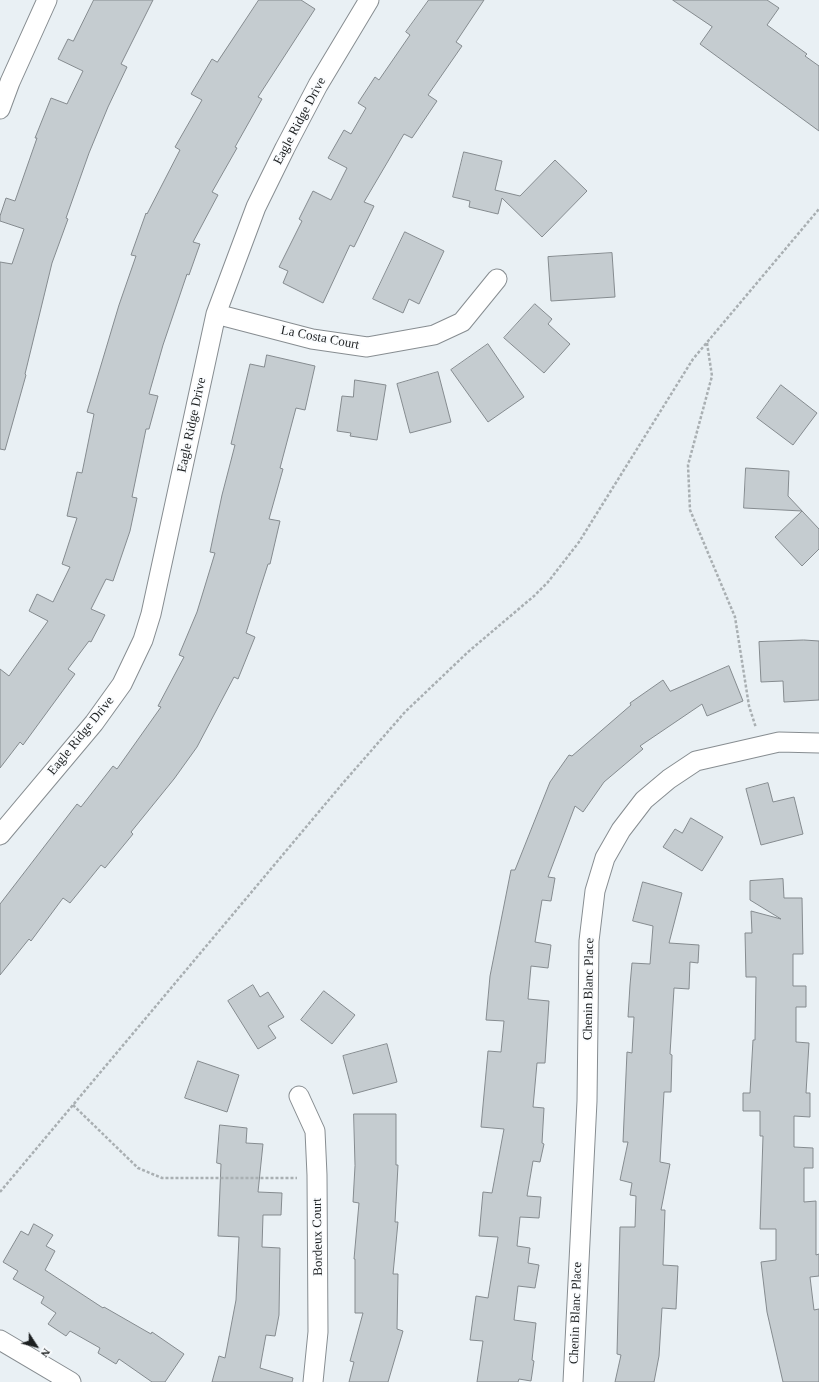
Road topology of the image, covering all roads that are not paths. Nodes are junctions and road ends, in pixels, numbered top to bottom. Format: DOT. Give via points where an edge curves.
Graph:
graph roads {
  1 [pos="47,0"];
  2 [pos="370,0"];
  3 [pos="0,109"];
  4 [pos="497,279"];
  5 [pos="216,314"];
  6 [pos="819,743"];
  7 [pos="0,835"];
  8 [pos="299,1096"];
  9 [pos="0,1340"];
  10 [pos="70,1382"];
  11 [pos="313,1382"];
  12 [pos="573,1382"];
  1 -- 3 [label="street"];
  2 -- 5 [label="street, Eagle Ridge Drive" via="318,85 285,148 256,208"];
  4 -- 5 [label="street, La Costa Court" via="462,322 434,334 367,347 312,339"];
  5 -- 7 [label="street, Eagle Ridge Drive" via="151,614 143,640 122,684"];
  6 -- 12 [label="street, Chenin Blanc Place" via="779,742 696,761 644,800 621,830 605,858 595,891 589,941 587,1101"];
  8 -- 11 [label="street, Bordeux Court" via="315,1131 318,1332"];
  9 -- 10 [label="street"];
}
